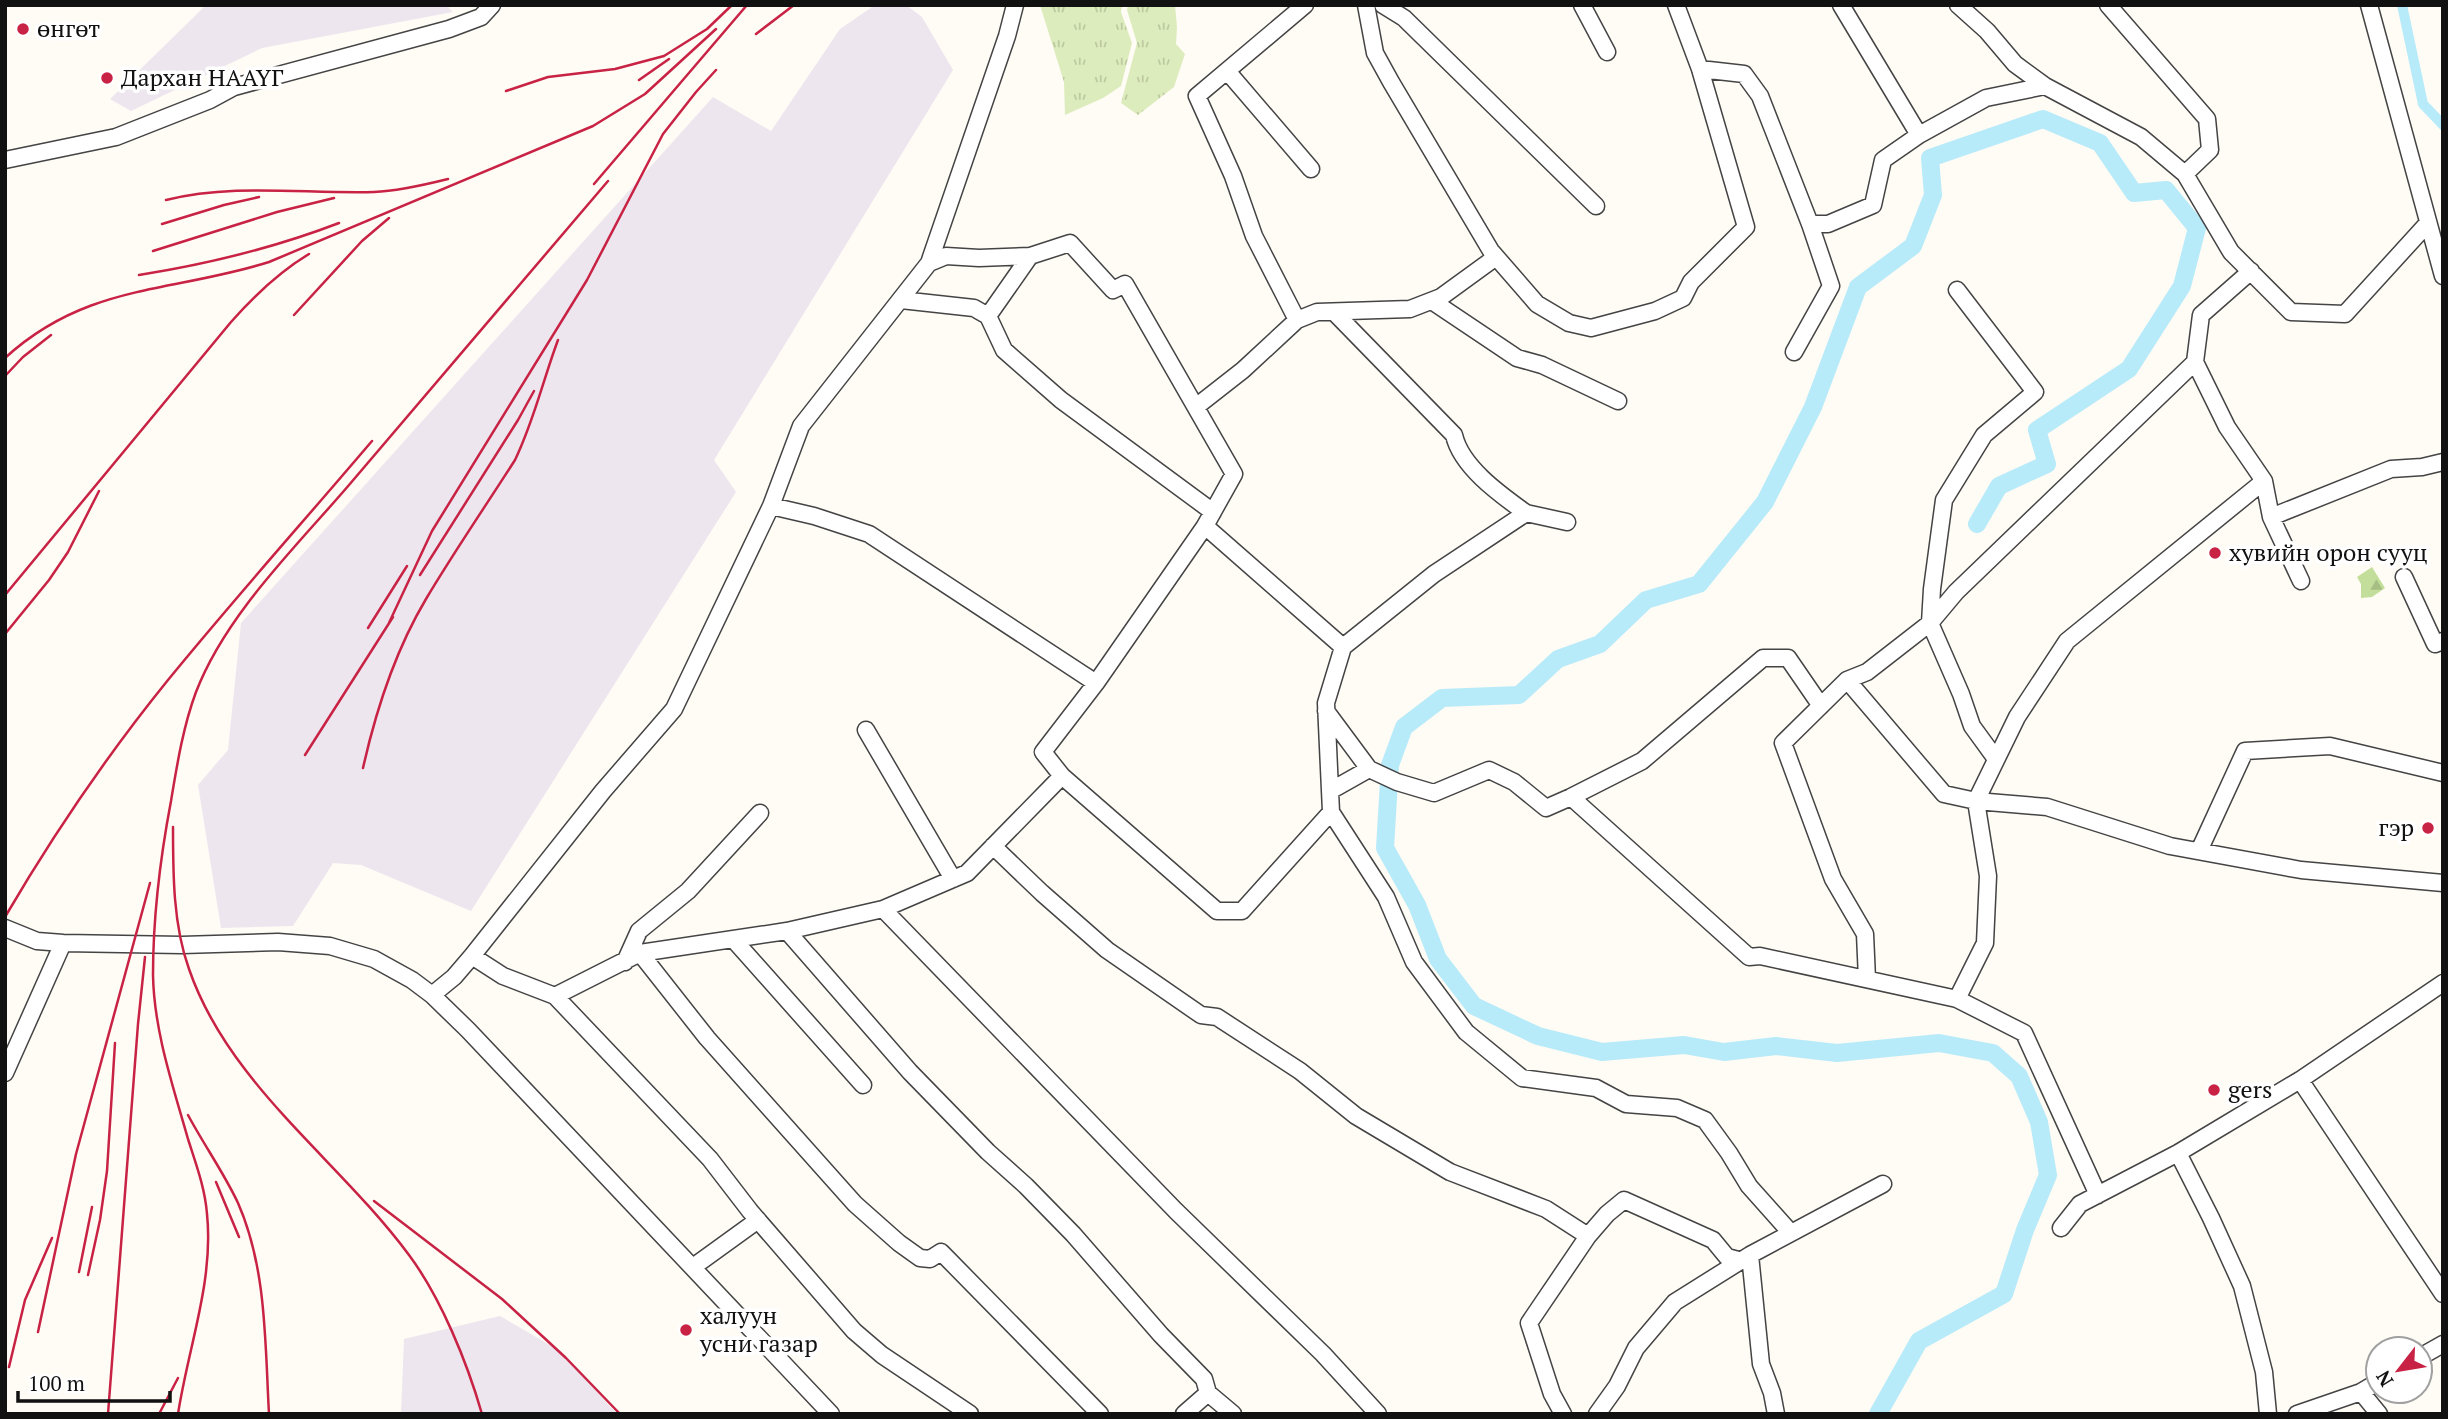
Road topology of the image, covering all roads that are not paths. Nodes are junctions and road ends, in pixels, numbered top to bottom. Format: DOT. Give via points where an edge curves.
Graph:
graph roads {
  1 [pos="492,5"];
  2 [pos="1015,5"];
  3 [pos="1305,5"];
  4 [pos="1366,5"];
  5 [pos="1383,5"];
  6 [pos="1582,5"];
  7 [pos="1676,5"];
  8 [pos="1841,5"];
  9 [pos="1958,5"];
  10 [pos="2108,5"];
  11 [pos="2369,5"];
  12 [pos="1607,52"];
  13 [pos="1700,69"];
  14 [pos="1227,71"];
  15 [pos="2045,86"];
  16 [pos="1919,135"];
  17 [pos="5,160"];
  18 [pos="1311,169"];
  19 [pos="2185,174"];
  20 [pos="1596,206"];
  21 [pos="2428,223"];
  22 [pos="1810,224"];
  23 [pos="1030,256"];
  24 [pos="1496,257"];
  25 [pos="929,263"];
  26 [pos="2251,271"];
  27 [pos="2443,276"];
  28 [pos="1957,290"];
  29 [pos="901,300"];
  30 [pos="1432,301"];
  31 [pos="1334,312"];
  32 [pos="988,316"];
  33 [pos="1297,320"];
  34 [pos="1794,352"];
  35 [pos="2195,362"];
  36 [pos="1618,401"];
  37 [pos="1197,406"];
  38 [pos="2443,462"];
  39 [pos="2264,481"];
  40 [pos="771,506"];
  41 [pos="1526,513"];
  42 [pos="2271,517"];
  43 [pos="1209,519"];
  44 [pos="1567,522"];
  45 [pos="2404,577"];
  46 [pos="2301,581"];
  47 [pos="1930,623"];
  48 [pos="2443,640"];
  49 [pos="1343,647"];
  50 [pos="1847,680"];
  51 [pos="1096,683"];
  52 [pos="1821,706"];
  53 [pos="1326,711"];
  54 [pos="866,730"];
  55 [pos="1997,760"];
  56 [pos="1369,769"];
  57 [pos="2443,773"];
  58 [pos="1062,776"];
  59 [pos="1330,791"];
  60 [pos="1571,797"];
  61 [pos="1976,801"];
  62 [pos="1331,812"];
  63 [pos="760,813"];
  64 [pos="993,846"];
  65 [pos="2199,851"];
  66 [pos="953,879"];
  67 [pos="2443,883"];
  68 [pos="883,909"];
  69 [pos="5,928"];
  70 [pos="787,931"];
  71 [pos="733,939"];
  72 [pos="63,943"];
  73 [pos="640,953"];
  74 [pos="472,956"];
  75 [pos="625,962"];
  76 [pos="1867,979"];
  77 [pos="2443,983"];
  78 [pos="432,995"];
  79 [pos="555,996"];
  80 [pos="1957,999"];
  81 [pos="5,1073"];
  82 [pos="2300,1080"];
  83 [pos="863,1085"];
  84 [pos="2178,1153"];
  85 [pos="1883,1184"];
  86 [pos="2098,1195"];
  87 [pos="758,1220"];
  88 [pos="2061,1228"];
  89 [pos="1791,1233"];
  90 [pos="1588,1236"];
  91 [pos="1746,1258"];
  92 [pos="693,1267"];
  93 [pos="2443,1294"];
  94 [pos="2364,1390"];
  95 [pos="2361,1392"];
  96 [pos="1208,1393"];
  97 [pos="831,1414"];
  98 [pos="970,1414"];
  99 [pos="1100,1414"];
  100 [pos="1185,1414"];
  101 [pos="1233,1414"];
  102 [pos="1378,1414"];
  103 [pos="1563,1414"];
  104 [pos="1597,1414"];
  105 [pos="1776,1414"];
  106 [pos="2268,1414"];
  107 [pos="2297,1414"];
  108 [pos="2379,1414"];
  1 -- 17 [label="street" via="481,18 234,87 116,137"];
  2 -- 25 [label="street"];
  3 -- 14 [label="street"];
  4 -- 24 [label="street" via="1375,52"];
  5 -- 20 [label="street" via="1404,18"];
  6 -- 12 [label="street"];
  7 -- 13 [label="street"];
  8 -- 16 [label="street"];
  9 -- 15 [label="street" via="2015,64"];
  10 -- 19 [label="street" via="2207,119 2210,150"];
  11 -- 21 [label="street"];
  13 -- 22 [label="street" via="1744,74 1760,96"];
  13 -- 24 [label="street" via="1746,227 1691,282 1683,298 1655,311 1591,328 1569,323 1537,304"];
  14 -- 18 [label="street"];
  14 -- 33 [label="street" via="1197,96 1254,236"];
  15 -- 16 [label="street" via="1986,98"];
  15 -- 19 [label="street" via="2141,137"];
  16 -- 22 [label="street" via="1883,160 1873,205 1828,224"];
  19 -- 26 [label="street" via="2231,252"];
  21 -- 26 [label="street" via="2345,314 2291,312"];
  21 -- 27 [label="street"];
  22 -- 34 [label="street" via="1830,286"];
  23 -- 25 [label="street" via="946,256"];
  23 -- 32 [label="street"];
  23 -- 37 [label="street" via="1070,243 1113,290 1125,284"];
  24 -- 30 [label="street"];
  25 -- 29 [label="street"];
  26 -- 35 [label="street" via="2201,315"];
  28 -- 47 [label="street" via="2035,392 1984,435 1944,500"];
  29 -- 32 [label="street" via="974,308"];
  29 -- 40 [label="street" via="802,426"];
  30 -- 31 [label="street" via="1410,309"];
  30 -- 36 [label="street" via="1517,358"];
  31 -- 33 [label="street" via="1317,312"];
  31 -- 41 [label="street" via="1454,435 1485,482"];
  32 -- 43 [label="street" via="1004,350"];
  33 -- 37 [label="street"];
  35 -- 39 [label="street" via="2227,427"];
  35 -- 47 [label="street" via="1956,592"];
  37 -- 43 [label="street" via="1234,474"];
  38 -- 42 [label="street" via="2391,469"];
  39 -- 42 [label="street"];
  39 -- 55 [label="street" via="2067,641 2017,717"];
  40 -- 51 [label="street" via="869,534"];
  40 -- 74 [label="street" via="674,709"];
  41 -- 44 [label="street"];
  41 -- 49 [label="street" via="1434,574"];
  42 -- 46 [label="street"];
  43 -- 49 [label="street"];
  43 -- 51 [label="street"];
  45 -- 48 [label="street" via="2435,644"];
  47 -- 50 [label="street" via="1867,673"];
  47 -- 55 [label="street" via="1972,726"];
  49 -- 53 [label="street"];
  50 -- 52 [label="street"];
  50 -- 61 [label="street" via="1944,794"];
  51 -- 58 [label="street" via="1043,752"];
  52 -- 60 [label="street" via="1788,658 1763,658 1642,761"];
  52 -- 76 [label="street" via="1783,743 1833,879 1865,934"];
  53 -- 56 [label="street"];
  53 -- 59 [label="street"];
  54 -- 66 [label="street"];
  55 -- 61 [label="street"];
  56 -- 59 [label="street"];
  56 -- 60 [label="street" via="1433,793 1489,770 1514,782 1546,808"];
  57 -- 65 [label="street" via="2330,746 2245,751"];
  58 -- 62 [label="street" via="1217,911 1242,911"];
  58 -- 64 [label="street"];
  59 -- 62 [label="street"];
  60 -- 76 [label="street" via="1749,957"];
  61 -- 65 [label="street" via="2048,807"];
  61 -- 80 [label="street" via="1988,876 1985,943"];
  62 -- 89 [label="street" via="1386,897 1414,962 1466,1032 1522,1077 1596,1088 1626,1104 1677,1108 1705,1120 1749,1186"];
  63 -- 75 [label="street" via="688,891 639,931"];
  64 -- 66 [label="street" via="967,873"];
  64 -- 90 [label="street" via="1107,950 1201,1015 1217,1017 1300,1071 1356,1116 1450,1172 1546,1209"];
  65 -- 67 [label="street" via="2301,870"];
  66 -- 68 [label="street"];
  68 -- 70 [label="street"];
  68 -- 102 [label="street" via="1176,1211 1324,1353"];
  69 -- 72 [label="street" via="37,941"];
  70 -- 71 [label="street"];
  70 -- 96 [label="street" via="910,1072 1073,1234 1204,1379"];
  71 -- 73 [label="street"];
  71 -- 83 [label="street"];
  72 -- 78 [label="street" via="330,946 374,959"];
  72 -- 81 [label="street"];
  73 -- 75 [label="street"];
  73 -- 99 [label="street" via="707,1038 856,1204 920,1258 930,1259 941,1252"];
  74 -- 78 [label="street"];
  74 -- 79 [label="street" via="503,976"];
  75 -- 79 [label="street"];
  76 -- 80 [label="street"];
  77 -- 82 [label="street"];
  78 -- 92 [label="street"];
  79 -- 87 [label="street" via="710,1159"];
  80 -- 86 [label="street" via="2024,1033"];
  82 -- 84 [label="street"];
  82 -- 93 [label="street"];
  84 -- 86 [label="street"];
  84 -- 106 [label="street" via="2242,1286 2264,1373"];
  85 -- 89 [label="street"];
  86 -- 88 [label="street" via="2080,1204"];
  87 -- 92 [label="street"];
  87 -- 98 [label="street" via="855,1331 882,1355"];
  89 -- 91 [label="street"];
  90 -- 91 [label="street" via="1624,1200 1713,1240 1727,1257"];
  90 -- 103 [label="street" via="1529,1322"];
  91 -- 104 [label="street" via="1675,1302 1636,1348"];
  91 -- 105 [label="street" via="1761,1364"];
  92 -- 97 [label="street"];
  94 -- 95 [label="street"];
  95 -- 107 [label="street"];
  95 -- 108 [label="street"];
  96 -- 100 [label="street"];
  96 -- 101 [label="street"];
}
